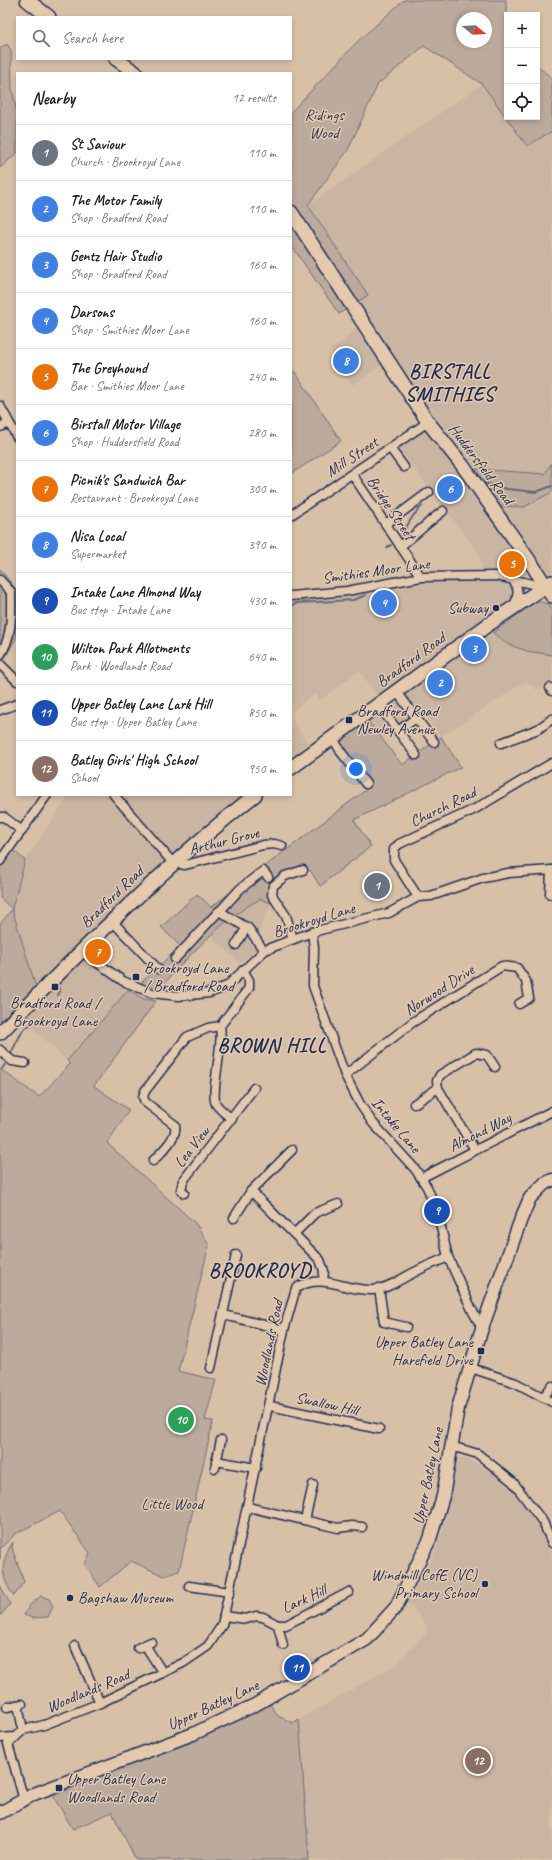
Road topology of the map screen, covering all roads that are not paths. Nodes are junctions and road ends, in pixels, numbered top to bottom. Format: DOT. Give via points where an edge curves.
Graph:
graph roads {
  1 [pos="28,0"];
  2 [pos="48,16"];
  3 [pos="117,60"];
  4 [pos="135,72"];
  5 [pos="292,214"];
  6 [pos="0,406"];
  7 [pos="428,422"];
  8 [pos="9,423"];
  9 [pos="0,427"];
  10 [pos="16,435"];
  11 [pos="390,448"];
  12 [pos="404,467"];
  13 [pos="352,474"];
  14 [pos="430,492"];
  15 [pos="443,511"];
  16 [pos="292,514"];
  17 [pos="386,524"];
  18 [pos="400,546"];
  19 [pos="421,576"];
  20 [pos="512,579"];
  21 [pos="0,580"];
  22 [pos="550,588"];
  23 [pos="292,596"];
  24 [pos="514,607"];
  25 [pos="0,655"];
  26 [pos="0,664"];
  27 [pos="16,680"];
  28 [pos="396,692"];
  29 [pos="16,704"];
  30 [pos="380,704"];
  31 [pos="0,710"];
  32 [pos="416,718"];
  33 [pos="552,719"];
  34 [pos="398,730"];
  35 [pos="333,738"];
  36 [pos="434,742"];
  37 [pos="501,743"];
  38 [pos="416,755"];
  39 [pos="552,763"];
  40 [pos="292,767"];
  41 [pos="366,784"];
  42 [pos="46,796"];
  43 [pos="115,796"];
  44 [pos="254,796"];
  45 [pos="0,817"];
  46 [pos="22,831"];
  47 [pos="282,846"];
  48 [pos="0,861"];
  49 [pos="173,863"];
  50 [pos="303,870"];
  51 [pos="551,870"];
  52 [pos="268,877"];
  53 [pos="550,894"];
  54 [pos="418,897"];
  55 [pos="220,911"];
  56 [pos="112,921"];
  57 [pos="247,927"];
  58 [pos="312,932"];
  59 [pos="293,939"];
  60 [pos="236,946"];
  61 [pos="81,951"];
  62 [pos="264,951"];
  63 [pos="175,959"];
  64 [pos="158,969"];
  65 [pos="243,970"];
  66 [pos="519,1004"];
  67 [pos="220,1026"];
  68 [pos="0,1033"];
  69 [pos="0,1050"];
  70 [pos="25,1063"];
  71 [pos="495,1067"];
  72 [pos="345,1075"];
  73 [pos="254,1088"];
  74 [pos="438,1088"];
  75 [pos="414,1104"];
  76 [pos="552,1111"];
  77 [pos="232,1119"];
  78 [pos="292,1150"];
  79 [pos="475,1150"];
  80 [pos="153,1161"];
  81 [pos="421,1178"];
  82 [pos="552,1180"];
  83 [pos="252,1191"];
  84 [pos="184,1193"];
  85 [pos="338,1204"];
  86 [pos="234,1218"];
  87 [pos="294,1234"];
  88 [pos="236,1255"];
  89 [pos="448,1257"];
  90 [pos="323,1281"];
  91 [pos="379,1288"];
  92 [pos="224,1315"];
  93 [pos="406,1327"];
  94 [pos="482,1328"];
  95 [pos="284,1330"];
  96 [pos="211,1368"];
  97 [pos="471,1368"];
  98 [pos="552,1386"];
  99 [pos="544,1396"];
  100 [pos="552,1402"];
  101 [pos="270,1406"];
  102 [pos="379,1429"];
  103 [pos="221,1440"];
  104 [pos="451,1446"];
  105 [pos="256,1468"];
  106 [pos="313,1485"];
  107 [pos="248,1507"];
  108 [pos="305,1520"];
  109 [pos="362,1527"];
  110 [pos="552,1543"];
  111 [pos="189,1585"];
  112 [pos="230,1592"];
  113 [pos="349,1592"];
  114 [pos="224,1616"];
  115 [pos="278,1625"];
  116 [pos="145,1645"];
  117 [pos="283,1645"];
  118 [pos="75,1646"];
  119 [pos="162,1674"];
  120 [pos="100,1703"];
  121 [pos="7,1707"];
  122 [pos="23,1730"];
  123 [pos="15,1737"];
  124 [pos="0,1738"];
  125 [pos="24,1800"];
  126 [pos="0,1813"];
  1 -- 2 [label="main road"];
  3 -- 4 [label="main road"];
  5 -- 7 [label="main road, Huddersfield Road"];
  6 -- 8 [label="street"];
  7 -- 11 [label="street, Mill Street"];
  7 -- 22 [label="main road, Huddersfield Road" via="463,466"];
  8 -- 9 [label="street"];
  8 -- 10 [label="street"];
  11 -- 12 [label="street"];
  11 -- 13 [label="street, Mill Street"];
  13 -- 16 [label="street, Mill Street"];
  13 -- 17 [label="street, Bridge Street"];
  14 -- 17 [label="street"];
  15 -- 18 [label="street"];
  17 -- 18 [label="street, Bridge Street"];
  18 -- 19 [label="street, Bridge Street"];
  19 -- 20 [label="street, Smithies Moor Lane" via="497,576"];
  19 -- 23 [label="street, Smithies Moor Lane" via="347,591"];
  20 -- 22 [label="street, Smithies Moor Lane"];
  20 -- 24 [label="street" via="516,583 518,594"];
  21 -- 25 [label="street" via="11,592 11,623 6,645"];
  22 -- 24 [label="main road, Bradford Road"];
  24 -- 28 [label="main road, Bradford Road"];
  26 -- 27 [label="street"];
  28 -- 30 [label="main road, Bradford Road"];
  28 -- 32 [label="street"];
  29 -- 31 [label="street"];
  30 -- 34 [label="street"];
  30 -- 35 [label="main road, Bradford Road"];
  32 -- 34 [label="street"];
  32 -- 36 [label="street"];
  33 -- 37 [label="street" via="538,728"];
  34 -- 38 [label="street"];
  35 -- 40 [label="main road, Bradford Road"];
  35 -- 41 [label="street"];
  39 -- 54 [label="street, Church Road" via="475,808 394,849 394,860"];
  42 -- 46 [label="street"];
  43 -- 49 [label="street"];
  44 -- 49 [label="main road, Bradford Road"];
  45 -- 46 [label="street" via="4,817"];
  46 -- 48 [label="street"];
  47 -- 49 [label="street, Arthur Grove" via="263,845 185,865"];
  49 -- 56 [label="main road, Bradford Road"];
  50 -- 59 [label="street" via="285,876 273,886 272,895 286,916"];
  51 -- 53 [label="street"];
  51 -- 54 [label="street, Brookroyd Lane" via="508,873 483,878 431,896"];
  52 -- 55 [label="street" via="263,871 240,889"];
  54 -- 58 [label="street, Brookroyd Lane" via="389,913"];
  55 -- 57 [label="street"];
  55 -- 63 [label="street"];
  56 -- 61 [label="main road, Bradford Road"];
  56 -- 64 [label="street"];
  57 -- 60 [label="street"];
  57 -- 62 [label="street"];
  58 -- 59 [label="street, Brookroyd Lane"];
  58 -- 72 [label="street, Intake Lane" via="313,986"];
  59 -- 62 [label="street, Brookroyd Lane"];
  61 -- 65 [label="street, Brookroyd Lane" via="123,981 152,993 180,996 208,993 227,986"];
  61 -- 68 [label="main road, Bradford Road"];
  62 -- 65 [label="street, Brookroyd Lane"];
  65 -- 67 [label="street" via="249,980 249,988"];
  66 -- 72 [label="street, Norwood Drive" via="529,998 526,981 517,968 502,966 413,1022"];
  67 -- 77 [label="street, Lea View" via="222,1041 214,1097 221,1110"];
  67 -- 80 [label="street" via="187,1037 145,1091 145,1102 175,1125 176,1129 171,1140"];
  69 -- 70 [label="street" via="12,1061"];
  71 -- 74 [label="street" via="487,1055 476,1052 440,1075 437,1081"];
  72 -- 81 [label="street, Intake Lane" via="372,1122"];
  73 -- 77 [label="street, Lea View"];
  74 -- 75 [label="street"];
  74 -- 79 [label="street"];
  76 -- 79 [label="street, Almond Way"];
  77 -- 84 [label="street, Lea View" via="183,1181 180,1190"];
  78 -- 83 [label="street"];
  79 -- 81 [label="street, Almond Way"];
  81 -- 89 [label="street, Intake Lane" via="437,1211"];
  82 -- 94 [label="street, Upper Batley Lane" via="536,1192 527,1205"];
  83 -- 86 [label="street"];
  83 -- 87 [label="street"];
  85 -- 87 [label="street" via="315,1213"];
  87 -- 90 [label="street" via="320,1260 324,1271"];
  88 -- 92 [label="street"];
  89 -- 91 [label="street, Woodlands Road"];
  89 -- 94 [label="street, Intake Lane"];
  90 -- 91 [label="street, Woodlands Road" via="348,1287 373,1290"];
  90 -- 95 [label="street, Woodlands Road" via="306,1282 296,1288"];
  91 -- 93 [label="street" via="384,1322"];
  92 -- 95 [label="street"];
  92 -- 96 [label="street"];
  94 -- 97 [label="street, Upper Batley Lane"];
  95 -- 101 [label="street, Woodlands Road"];
  97 -- 99 [label="street" via="516,1383"];
  97 -- 104 [label="street, Upper Batley Lane" via="458,1408"];
  98 -- 99 [label="street"];
  99 -- 100 [label="street"];
  101 -- 102 [label="street, Swallow Hill"];
  101 -- 105 [label="street, Woodlands Road"];
  103 -- 105 [label="street" via="216,1464"];
  104 -- 110 [label="street" via="478,1454 513,1482 543,1522"];
  104 -- 125 [label="street, Upper Batley Lane" via="442,1496 430,1539 396,1607 367,1639 255,1705 193,1734"];
  105 -- 107 [label="street, Woodlands Road"];
  106 -- 108 [label="street"];
  107 -- 108 [label="street"];
  107 -- 112 [label="street, Woodlands Road"];
  108 -- 109 [label="street" via="338,1528"];
  111 -- 112 [label="street"];
  112 -- 114 [label="street, Woodlands Road"];
  113 -- 115 [label="street, Lark Hill" via="286,1625"];
  114 -- 115 [label="street, Lark Hill" via="246,1620 256,1616 263,1617"];
  114 -- 119 [label="street, Woodlands Road" via="208,1646"];
  115 -- 117 [label="street"];
  116 -- 119 [label="street"];
  118 -- 120 [label="street"];
  119 -- 120 [label="street, Woodlands Road"];
  120 -- 122 [label="street, Woodlands Road" via="44,1725"];
  121 -- 122 [label="street" via="20,1704"];
  122 -- 123 [label="street, Woodlands Road"];
  123 -- 124 [label="street"];
  123 -- 125 [label="street" via="8,1744"];
  125 -- 126 [label="street, Upper Batley Lane"];
}
